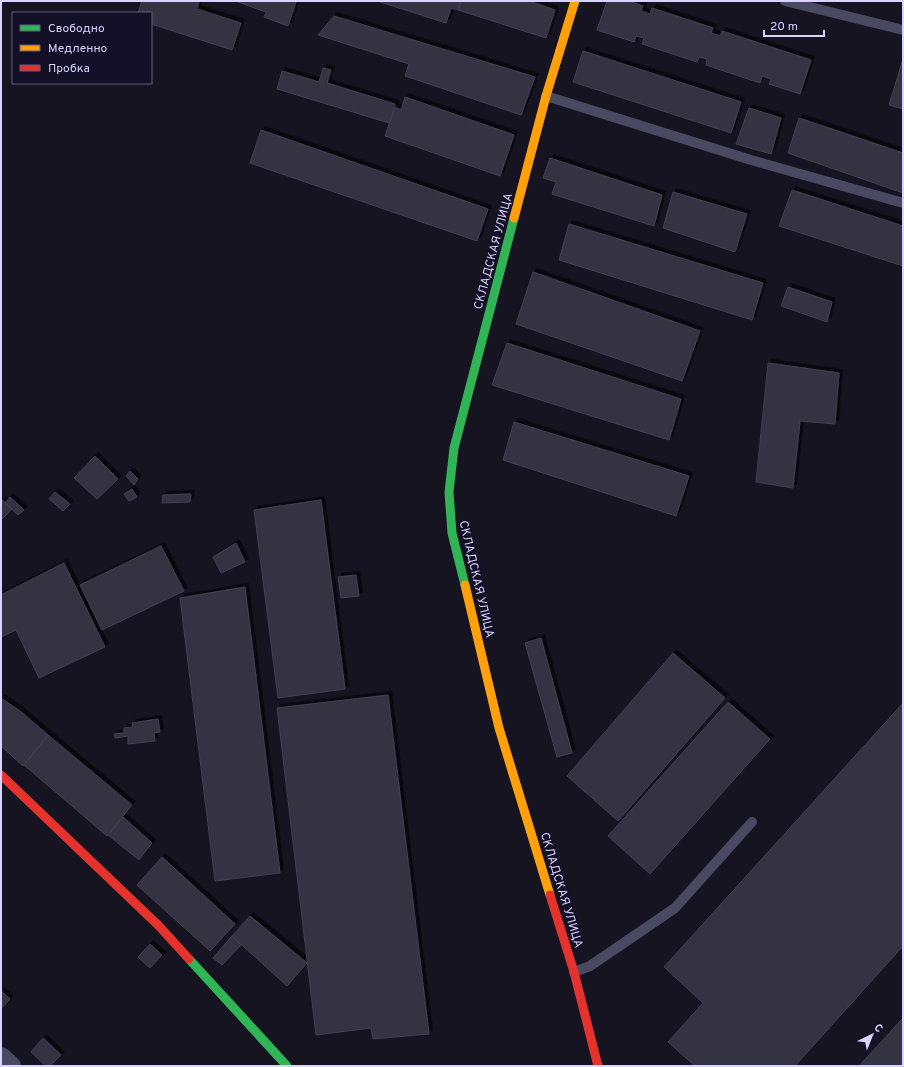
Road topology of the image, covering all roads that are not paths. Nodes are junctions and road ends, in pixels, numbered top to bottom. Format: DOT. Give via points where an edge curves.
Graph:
graph roads {
  1 [pos="575,1"];
  2 [pos="785,1"];
  3 [pos="903,30"];
  4 [pos="546,96"];
  5 [pos="903,204"];
  6 [pos="1,775"];
  7 [pos="752,822"];
  8 [pos="574,972"];
  9 [pos="1,1057"];
  10 [pos="11,1066"];
  11 [pos="287,1066"];
  12 [pos="598,1066"];
  1 -- 4 [label="street, СКЛАДСКАЯ УЛИЦА"];
  2 -- 3 [label="lane"];
  4 -- 5 [label="lane"];
  4 -- 8 [label="street, СКЛАДСКАЯ УЛИЦА" via="454,448 449,492 452,533 499,728"];
  6 -- 11 [label="street" via="159,926"];
  7 -- 8 [label="lane" via="675,908 590,966"];
  8 -- 12 [label="street, СКЛАДСКАЯ УЛИЦА"];
  9 -- 10 [label="street"];
}
